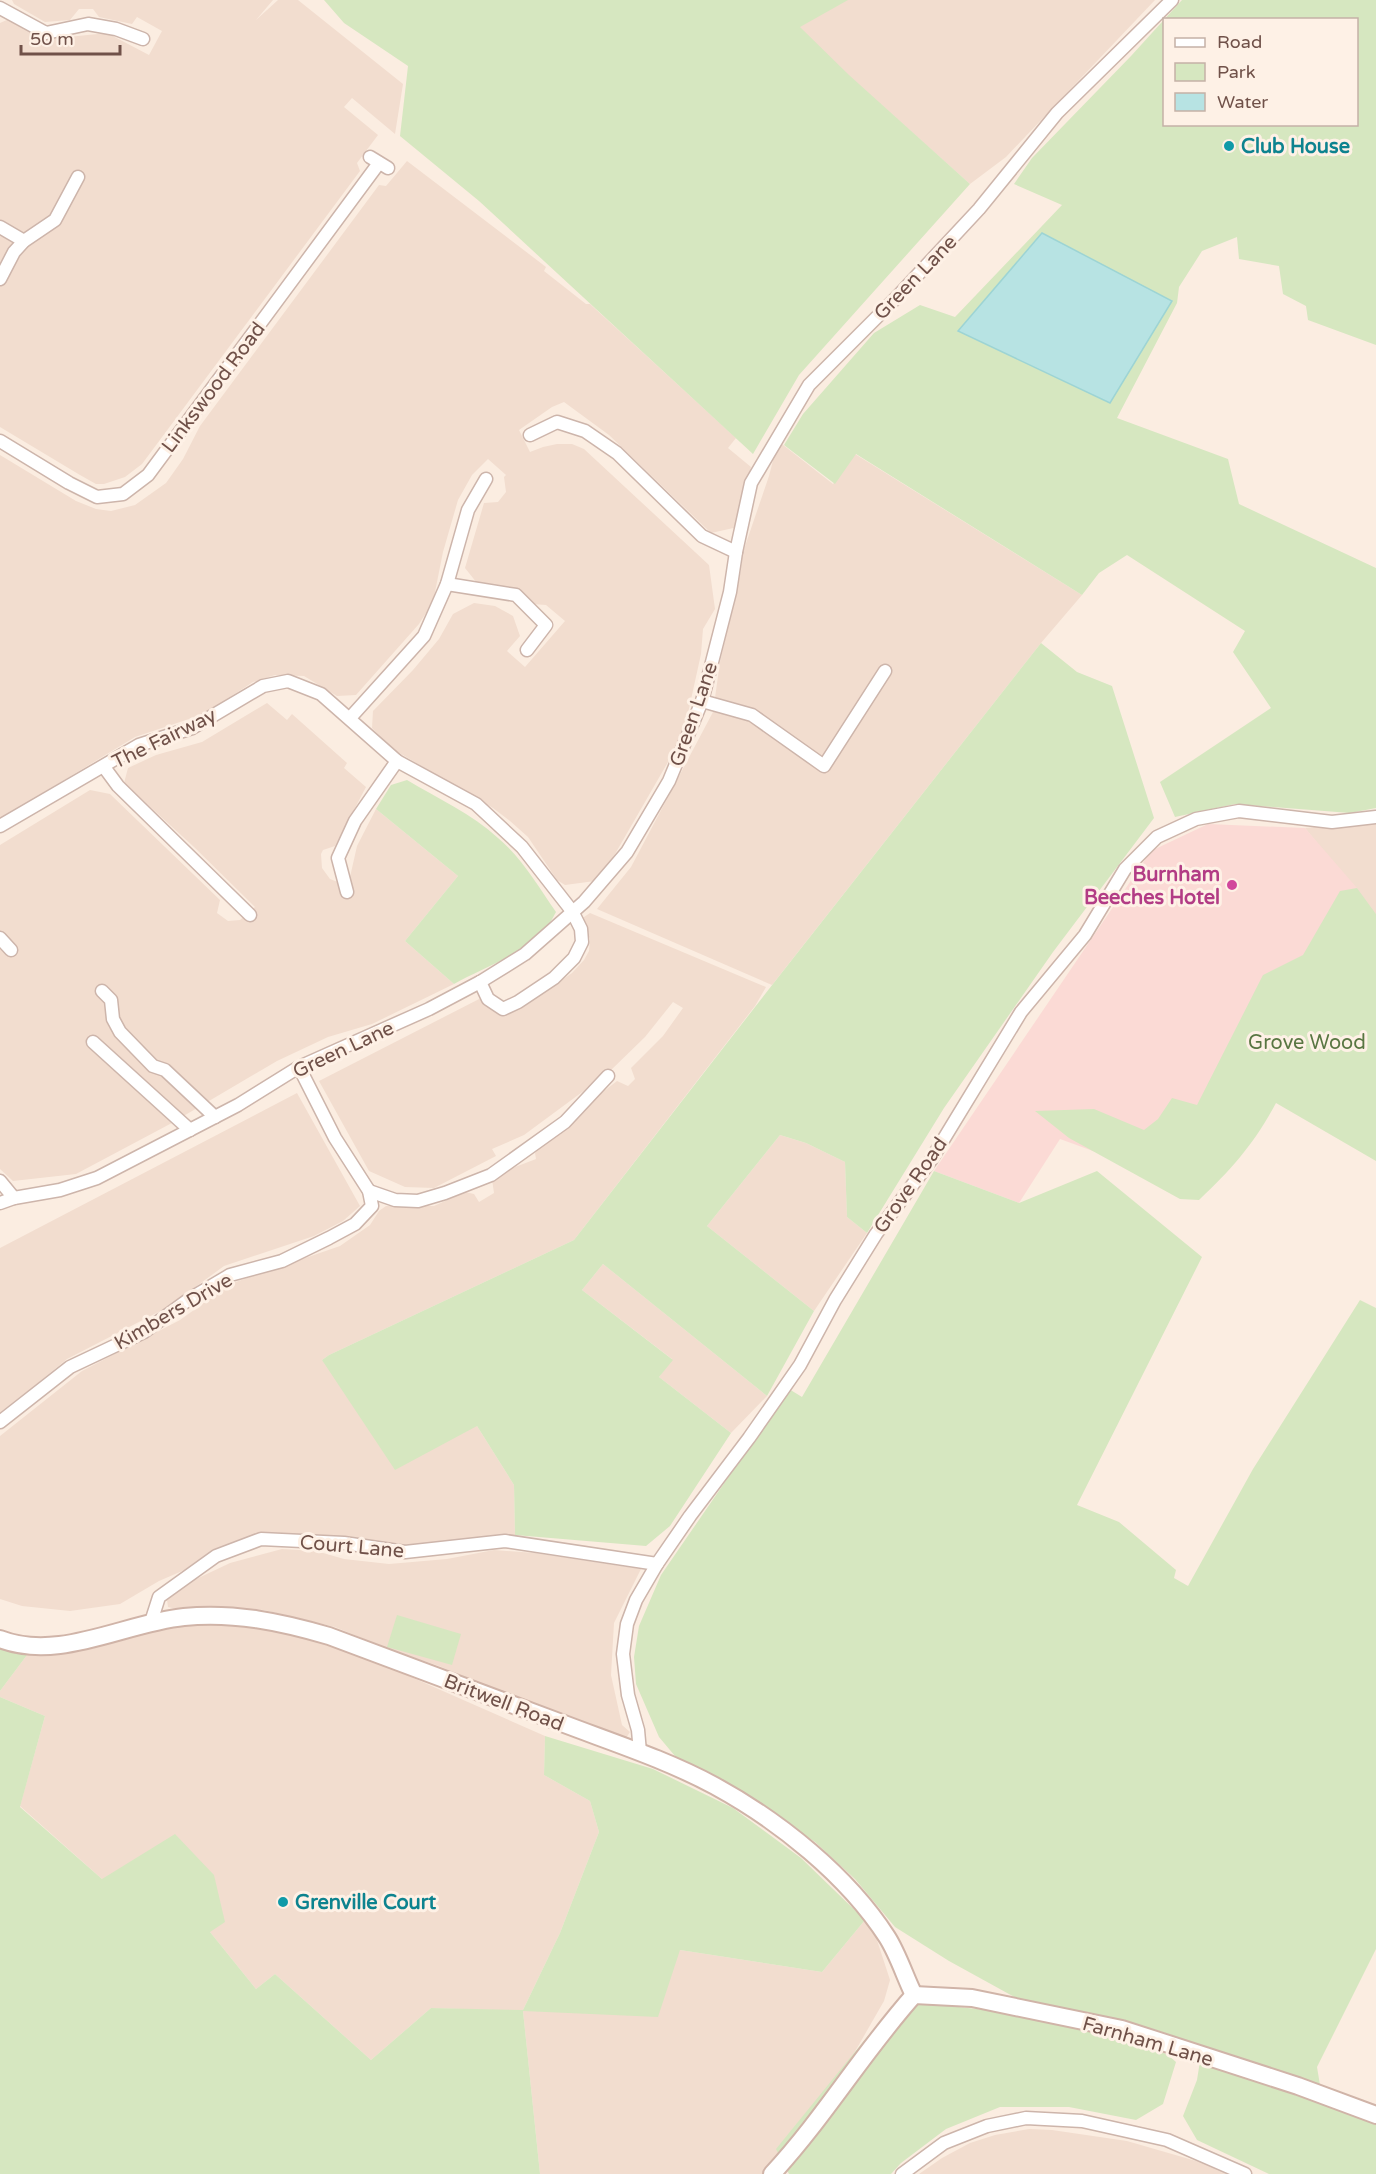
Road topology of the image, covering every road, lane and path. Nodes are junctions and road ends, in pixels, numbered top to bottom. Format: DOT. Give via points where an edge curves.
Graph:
graph roads {
  1 [pos="1172,0"];
  2 [pos="0,8"];
  3 [pos="143,39"];
  4 [pos="379,163"];
  5 [pos="78,177"];
  6 [pos="0,227"];
  7 [pos="24,241"];
  8 [pos="0,279"];
  9 [pos="530,435"];
  10 [pos="0,441"];
  11 [pos="486,479"];
  12 [pos="736,552"];
  13 [pos="447,585"];
  14 [pos="527,650"];
  15 [pos="885,671"];
  16 [pos="702,701"];
  17 [pos="350,718"];
  18 [pos="397,761"];
  19 [pos="104,766"];
  20 [pos="1376,817"];
  21 [pos="0,826"];
  22 [pos="347,892"];
  23 [pos="572,911"];
  24 [pos="250,915"];
  25 [pos="0,938"];
  26 [pos="11,950"];
  27 [pos="480,982"];
  28 [pos="102,991"];
  29 [pos="93,1042"];
  30 [pos="299,1067"];
  31 [pos="608,1076"];
  32 [pos="215,1117"];
  33 [pos="190,1130"];
  34 [pos="0,1181"];
  35 [pos="369,1191"];
  36 [pos="14,1198"];
  37 [pos="0,1203"];
  38 [pos="0,1422"];
  39 [pos="657,1564"];
  40 [pos="151,1622"];
  41 [pos="0,1639"];
  42 [pos="640,1752"];
  43 [pos="914,1995"];
  44 [pos="1376,2115"];
  45 [pos="772,2174"];
  46 [pos="902,2174"];
  47 [pos="1245,2174"];
  1 -- 12 [label="street, Green Lane" via="1057,112 979,209 808,385 751,483"];
  2 -- 3 [label="street" via="46,33 88,24"];
  4 -- 10 [label="street, Linkswood Road" via="148,475 123,494 98,497"];
  5 -- 7 [label="street" via="55,220"];
  6 -- 7 [label="street"];
  7 -- 8 [label="street"];
  9 -- 12 [label="street" via="556,422 585,431 617,453 702,537"];
  11 -- 13 [label="street" via="468,510"];
  12 -- 16 [label="street, Green Lane" via="730,592"];
  13 -- 14 [label="street" via="516,595 546,625"];
  13 -- 17 [label="street" via="424,636"];
  15 -- 16 [label="street" via="824,766 752,716"];
  16 -- 23 [label="street, Green Lane" via="669,781 627,852"];
  17 -- 18 [label="street, The Fairway"];
  17 -- 19 [label="street, The Fairway" via="321,694 288,681 263,686 192,728 139,745"];
  18 -- 22 [label="street" via="355,821 338,858"];
  18 -- 23 [label="street, The Fairway" via="476,804 522,847"];
  19 -- 21 [label="street, The Fairway"];
  19 -- 24 [label="street, The Fairway" via="118,786"];
  20 -- 39 [label="street, Grove Road" via="1332,822 1239,811 1196,819 1157,837 1125,869 1085,935 1021,1012 931,1160 876,1234 800,1365"];
  23 -- 27 [label="street, Green Lane" via="525,954"];
  23 -- 27 [label="street, The Fairway" via="581,929 582,942 574,958 554,978 503,1008 488,999"];
  25 -- 26 [label="street"];
  27 -- 30 [label="street, Green Lane"];
  28 -- 32 [label="street" via="111,1000 113,1019 120,1032 153,1066 165,1070"];
  29 -- 33 [label="street"];
  30 -- 32 [label="street, Green Lane"];
  30 -- 35 [label="street" via="335,1138"];
  31 -- 35 [label="street" via="565,1122 491,1175 418,1201 395,1200"];
  32 -- 33 [label="street, Green Lane"];
  33 -- 36 [label="street, Green Lane" via="97,1178"];
  34 -- 36 [label="street"];
  35 -- 38 [label="street, Kimbers Drive" via="372,1206 354,1224 282,1261 230,1275 144,1332 70,1367"];
  36 -- 37 [label="street, Green Lane"];
  39 -- 40 [label="street, Court Lane" via="505,1541 405,1552 344,1543 261,1539 216,1556 159,1597"];
  39 -- 42 [label="street, Grove Road" via="636,1600 627,1624 623,1654"];
  40 -- 41 [label="street, Britwell Road" via="64,1645 16,1645"];
  40 -- 42 [label="street, Britwell Road" via="218,1615 285,1623"];
  42 -- 43 [label="street, Britwell Road" via="714,1785 753,1808 826,1866 888,1938"];
  43 -- 44 [label="street, Farnham Lane" via="972,1998 1122,2029"];
  43 -- 45 [label="street"];
  46 -- 47 [label="street" via="944,2143 987,2126 1026,2118 1082,2121 1167,2140"];
}
